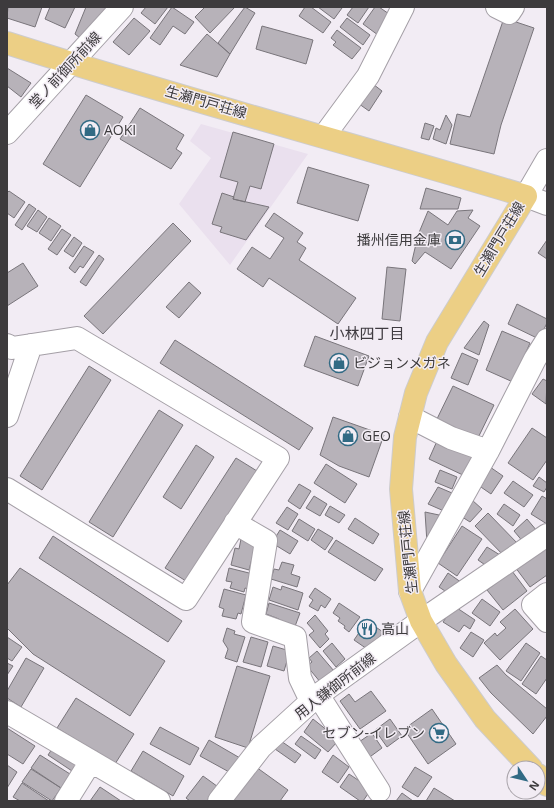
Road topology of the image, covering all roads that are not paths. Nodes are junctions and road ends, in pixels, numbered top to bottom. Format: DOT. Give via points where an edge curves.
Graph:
graph roads {
  1 [pos="122,7"];
  2 [pos="497,7"];
  3 [pos="513,7"];
  4 [pos="400,8"];
  5 [pos="7,43"];
  6 [pos="70,63"];
  7 [pos="7,133"];
  8 [pos="324,136"];
  9 [pos="547,160"];
  10 [pos="526,196"];
  11 [pos="547,204"];
  12 [pos="547,340"];
  13 [pos="7,345"];
  14 [pos="31,345"];
  15 [pos="7,416"];
  16 [pos="410,417"];
  17 [pos="488,451"];
  18 [pos="7,489"];
  19 [pos="235,523"];
  20 [pos="547,535"];
  21 [pos="410,592"];
  22 [pos="547,594"];
  23 [pos="421,621"];
  24 [pos="547,621"];
  25 [pos="315,698"];
  26 [pos="7,712"];
  27 [pos="523,760"];
  28 [pos="91,761"];
  29 [pos="379,791"];
  30 [pos="66,801"];
  31 [pos="159,801"];
  32 [pos="219,801"];
  1 -- 6 [label="street, 堂ノ前御所前線"];
  2 -- 3 [label="street" via="509,13"];
  4 -- 8 [label="street" via="368,76"];
  5 -- 6 [label="main road, 生瀬門戸荘線"];
  6 -- 7 [label="street, 堂ノ前御所前線"];
  6 -- 8 [label="main road, 生瀬門戸荘線"];
  8 -- 10 [label="main road, 生瀬門戸荘線"];
  9 -- 10 [label="street"];
  10 -- 11 [label="street"];
  10 -- 16 [label="main road, 生瀬門戸荘線" via="437,342 416,393"];
  12 -- 17 [label="street"];
  13 -- 14 [label="street" via="12,348"];
  14 -- 15 [label="street"];
  14 -- 19 [label="street" via="77,338 278,458"];
  16 -- 17 [label="street" via="451,438"];
  16 -- 21 [label="main road, 生瀬門戸荘線" via="405,437 401,489"];
  17 -- 21 [label="street"];
  18 -- 19 [label="street" via="186,599"];
  19 -- 25 [label="street" via="266,541 253,622 295,637 300,678"];
  20 -- 23 [label="street, 用人鎌御所前線"];
  21 -- 23 [label="main road, 生瀬門戸荘線"];
  22 -- 24 [label="street" via="533,605"];
  23 -- 25 [label="street, 用人鎌御所前線"];
  23 -- 27 [label="main road, 生瀬門戸荘線" via="446,664 485,720"];
  25 -- 29 [label="street"];
  25 -- 32 [label="street, 用人鎌御所前線" via="261,747"];
  26 -- 28 [label="street"];
  28 -- 30 [label="street"];
  28 -- 31 [label="street"];
}
